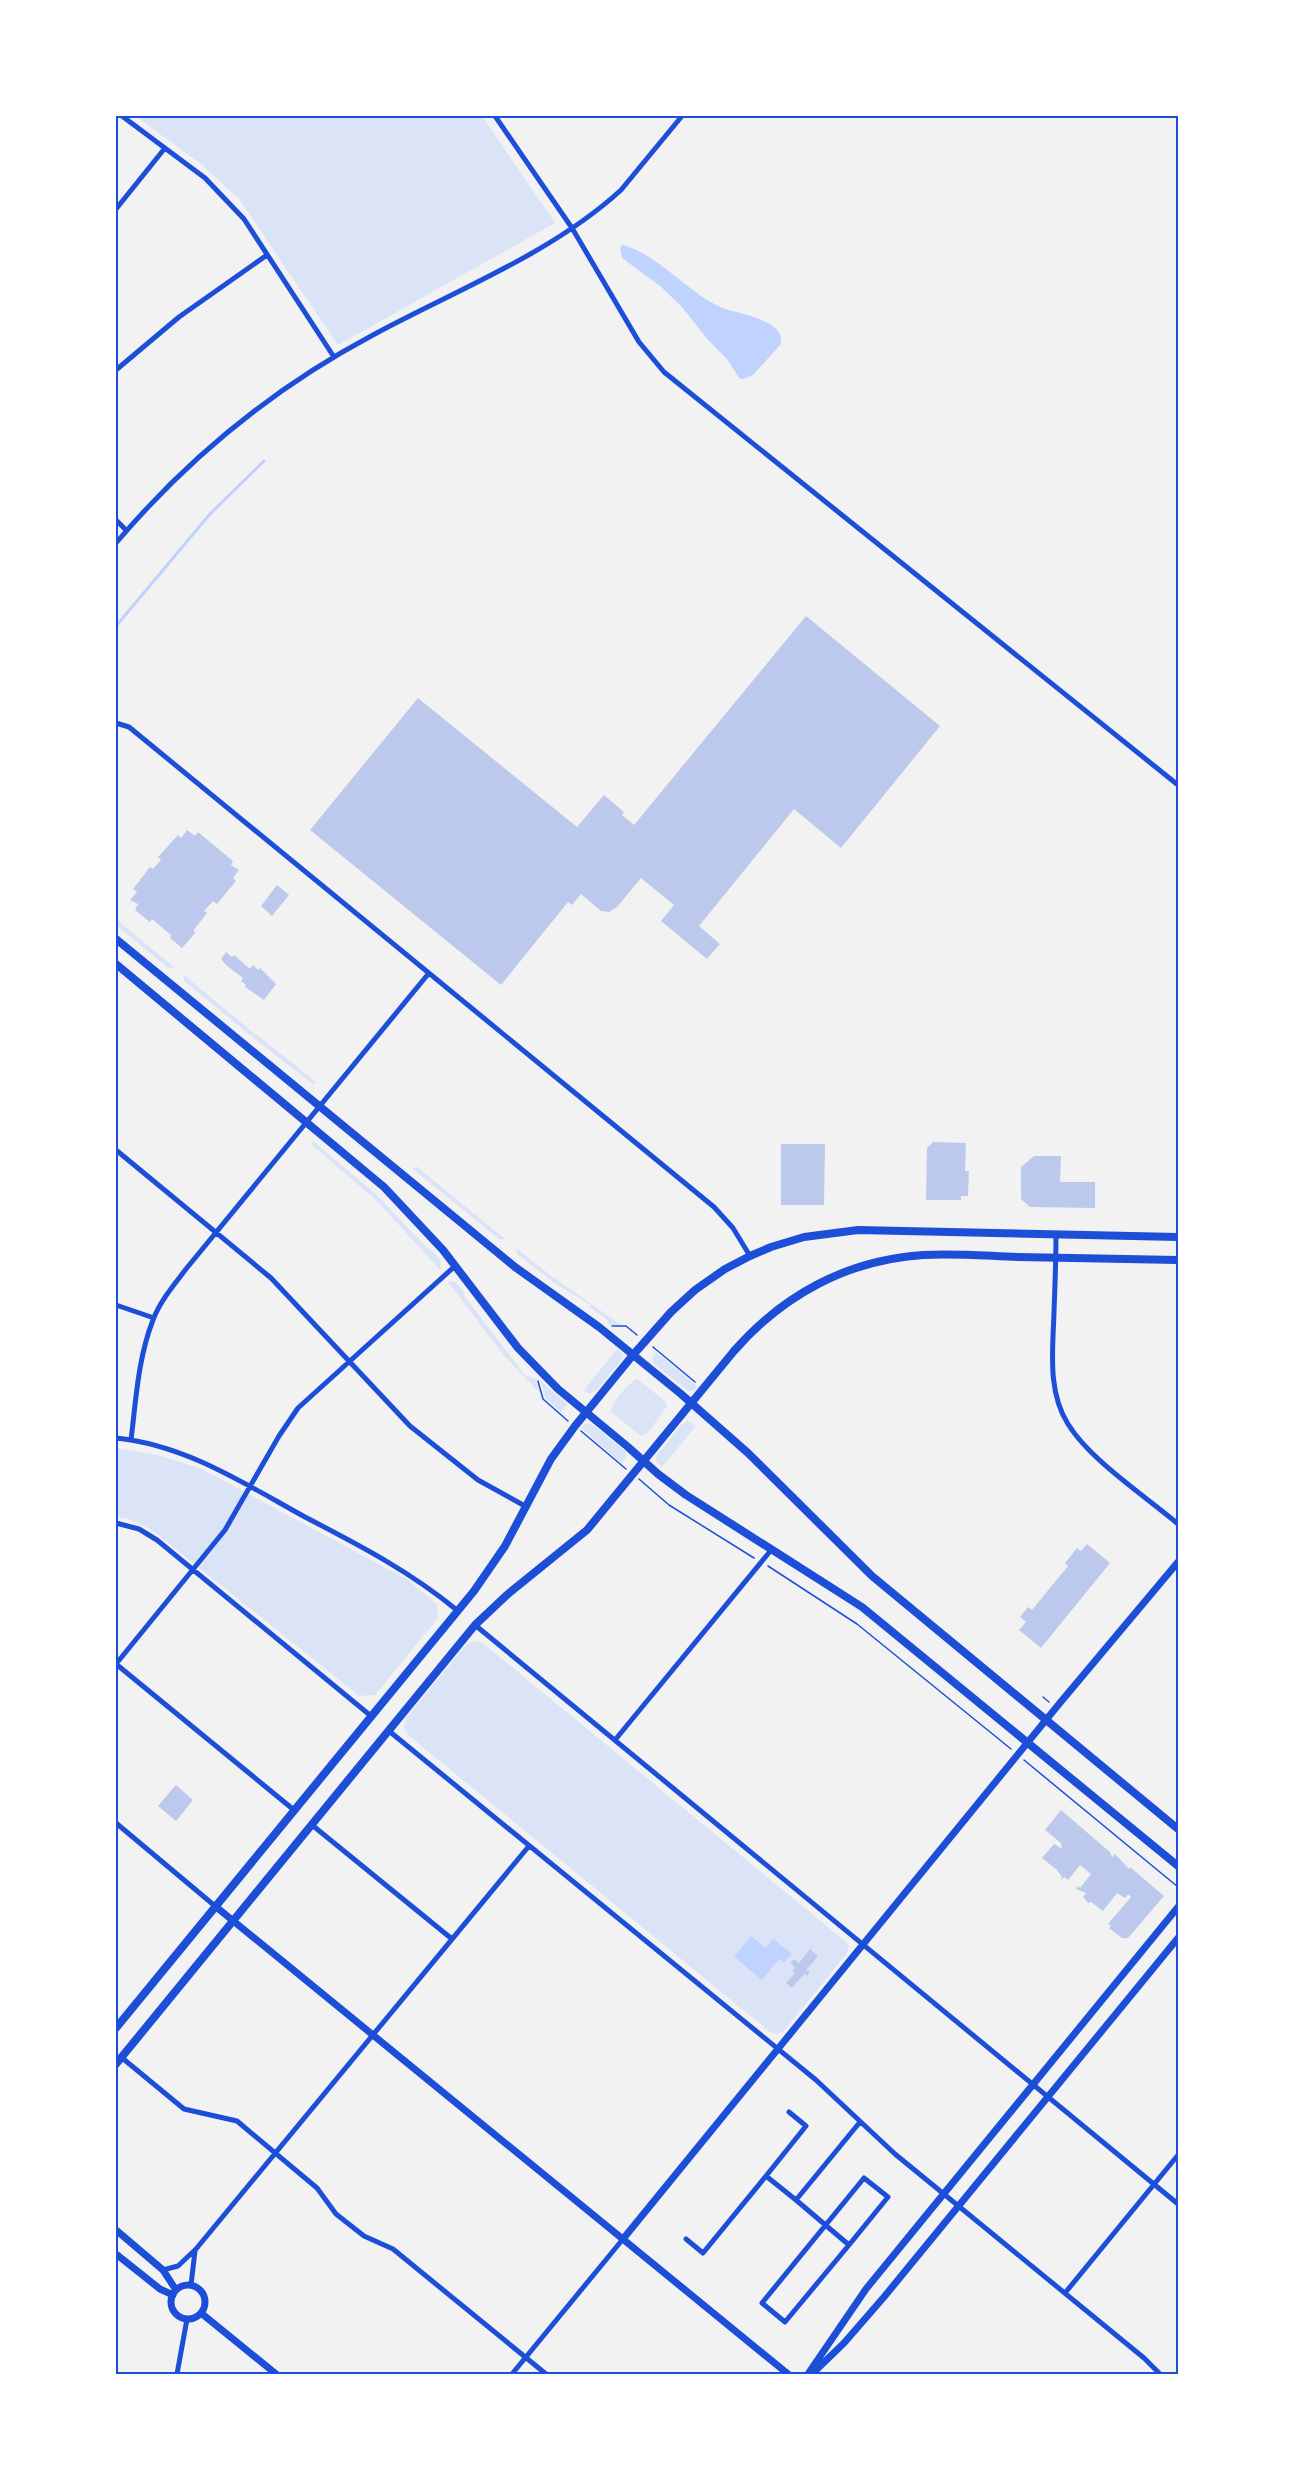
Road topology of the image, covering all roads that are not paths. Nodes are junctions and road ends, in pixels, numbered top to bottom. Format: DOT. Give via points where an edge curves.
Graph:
graph roads {
  1 [pos="122,116"];
  2 [pos="495,116"];
  3 [pos="682,116"];
  4 [pos="165,148"];
  5 [pos="116,208"];
  6 [pos="572,228"];
  7 [pos="267,255"];
  8 [pos="334,357"];
  9 [pos="116,370"];
  10 [pos="116,520"];
  11 [pos="126,530"];
  12 [pos="116,543"];
  13 [pos="116,723"];
  14 [pos="1179,785"];
  15 [pos="116,939"];
  16 [pos="116,964"];
  17 [pos="429,973"];
  18 [pos="319,1106"];
  19 [pos="306,1121"];
  20 [pos="116,1150"];
  21 [pos="216,1233"];
  22 [pos="1056,1234"];
  23 [pos="1179,1237"];
  24 [pos="750,1256"];
  25 [pos="1056,1258"];
  26 [pos="1179,1260"];
  27 [pos="455,1266"];
  28 [pos="116,1305"];
  29 [pos="154,1318"];
  30 [pos="633,1355"];
  31 [pos="349,1361"];
  32 [pos="691,1403"];
  33 [pos="586,1412"];
  34 [pos="116,1438"];
  35 [pos="131,1440"];
  36 [pos="644,1461"];
  37 [pos="250,1487"];
  38 [pos="525,1506"];
  39 [pos="116,1523"];
  40 [pos="1179,1524"];
  41 [pos="772,1549"];
  42 [pos="1179,1562"];
  43 [pos="193,1569"];
  44 [pos="458,1611"];
  45 [pos="475,1625"];
  46 [pos="116,1664"];
  47 [pos="371,1716"];
  48 [pos="1046,1720"];
  49 [pos="389,1731"];
  50 [pos="615,1740"];
  51 [pos="1029,1742"];
  52 [pos="294,1810"];
  53 [pos="116,1824"];
  54 [pos="312,1825"];
  55 [pos="1179,1829"];
  56 [pos="529,1846"];
  57 [pos="1179,1866"];
  58 [pos="215,1906"];
  59 [pos="1179,1907"];
  60 [pos="234,1921"];
  61 [pos="1179,1938"];
  62 [pos="452,1940"];
  63 [pos="864,1945"];
  64 [pos="116,2027"];
  65 [pos="374,2035"];
  66 [pos="779,2050"];
  67 [pos="118,2061"];
  68 [pos="1034,2085"];
  69 [pos="1048,2097"];
  70 [pos="789,2112"];
  71 [pos="860,2122"];
  72 [pos="276,2153"];
  73 [pos="1179,2155"];
  74 [pos="766,2176"];
  75 [pos="1155,2184"];
  76 [pos="944,2194"];
  77 [pos="796,2200"];
  78 [pos="1179,2204"];
  79 [pos="959,2206"];
  80 [pos="825,2225"];
  81 [pos="116,2230"];
  82 [pos="623,2239"];
  83 [pos="686,2239"];
  84 [pos="849,2245"];
  85 [pos="196,2249"];
  86 [pos="116,2254"];
  87 [pos="163,2270"];
  88 [pos="191,2285"];
  89 [pos="175,2292"];
  90 [pos="1065,2293"];
  91 [pos="201,2313"];
  92 [pos="187,2319"];
  93 [pos="526,2358"];
  94 [pos="177,2374"];
  95 [pos="276,2374"];
  96 [pos="512,2374"];
  97 [pos="546,2374"];
  98 [pos="788,2374"];
  99 [pos="810,2374"];
  100 [pos="1160,2374"];
  1 -- 4 [label="street"];
  2 -- 6 [label="street"];
  3 -- 6 [label="street" via="621,190"];
  4 -- 5 [label="street"];
  4 -- 7 [label="street" via="205,178 244,219"];
  6 -- 8 [label="street" via="518,261"];
  6 -- 14 [label="street" via="639,342 664,372"];
  7 -- 8 [label="street"];
  7 -- 9 [label="street" via="186,312"];
  8 -- 11 [label="street" via="222,437"];
  10 -- 11 [label="street"];
  11 -- 12 [label="street"];
  13 -- 17 [label="street" via="129,727"];
  15 -- 18 [label="main road"];
  16 -- 19 [label="main road"];
  17 -- 18 [label="street"];
  17 -- 24 [label="street" via="714,1207"];
  18 -- 19 [label="street"];
  18 -- 30 [label="main road" via="515,1267"];
  19 -- 21 [label="street"];
  19 -- 27 [label="main road" via="396,1198"];
  20 -- 21 [label="street"];
  21 -- 29 [label="street" via="186,1269"];
  21 -- 31 [label="street" via="271,1278"];
  22 -- 23 [label="main road"];
  22 -- 24 [label="main road" via="839,1231 792,1240"];
  22 -- 25 [label="street"];
  24 -- 30 [label="main road" via="695,1290"];
  25 -- 26 [label="main road"];
  25 -- 32 [label="main road" via="924,1255 881,1261 837,1275 801,1293 769,1316"];
  25 -- 40 [label="street" via="1053,1372 1063,1415 1084,1445"];
  27 -- 31 [label="street"];
  27 -- 33 [label="main road" via="523,1353"];
  28 -- 29 [label="street"];
  29 -- 35 [label="street" via="140,1371"];
  30 -- 32 [label="main road"];
  30 -- 33 [label="main road"];
  31 -- 37 [label="street" via="294,1412"];
  31 -- 38 [label="street" via="419,1433 478,1480"];
  32 -- 36 [label="main road"];
  32 -- 48 [label="main road" via="863,1568"];
  33 -- 36 [label="main road"];
  33 -- 38 [label="main road" via="545,1469"];
  34 -- 35 [label="street"];
  35 -- 37 [label="street" via="185,1455"];
  36 -- 41 [label="main road" via="686,1495"];
  36 -- 45 [label="main road" via="577,1540"];
  37 -- 43 [label="street" via="225,1530"];
  37 -- 44 [label="street" via="407,1573"];
  38 -- 44 [label="main road" via="491,1569"];
  39 -- 43 [label="street" via="141,1530"];
  41 -- 50 [label="street"];
  41 -- 51 [label="main road" via="873,1615"];
  42 -- 48 [label="street"];
  43 -- 46 [label="street"];
  43 -- 47 [label="street"];
  44 -- 47 [label="main road"];
  45 -- 49 [label="main road"];
  45 -- 50 [label="street"];
  46 -- 52 [label="street"];
  47 -- 52 [label="main road"];
  48 -- 51 [label="street"];
  48 -- 55 [label="main road"];
  49 -- 54 [label="main road"];
  49 -- 56 [label="street"];
  50 -- 63 [label="street"];
  51 -- 57 [label="main road"];
  51 -- 63 [label="street"];
  52 -- 58 [label="main road"];
  53 -- 58 [label="street"];
  54 -- 60 [label="main road"];
  54 -- 62 [label="street"];
  56 -- 62 [label="street"];
  56 -- 66 [label="street"];
  58 -- 60 [label="street"];
  58 -- 64 [label="main road"];
  59 -- 68 [label="street"];
  60 -- 65 [label="street"];
  60 -- 67 [label="main road"];
  61 -- 69 [label="street"];
  62 -- 65 [label="street"];
  63 -- 66 [label="street"];
  63 -- 68 [label="street"];
  65 -- 72 [label="street"];
  65 -- 82 [label="street"];
  66 -- 71 [label="street"];
  66 -- 82 [label="street"];
  67 -- 72 [label="street" via="184,2109 237,2121"];
  68 -- 69 [label="street"];
  68 -- 76 [label="street"];
  69 -- 75 [label="street"];
  69 -- 79 [label="street"];
  70 -- 74 [label="street" via="806,2126"];
  71 -- 76 [label="street"];
  71 -- 77 [label="street"];
  72 -- 85 [label="street"];
  72 -- 93 [label="street" via="317,2187 336,2214 364,2236 393,2249"];
  73 -- 75 [label="street"];
  74 -- 77 [label="street"];
  74 -- 83 [label="street" via="703,2253"];
  75 -- 78 [label="street"];
  75 -- 90 [label="street"];
  76 -- 79 [label="street"];
  76 -- 99 [label="street" via="866,2289"];
  77 -- 80 [label="street"];
  79 -- 90 [label="street"];
  79 -- 99 [label="street" via="864,2320"];
  80 -- 84 [label="street"];
  80 -- 84 [label="street" via="864,2178 880,2191 888,2198"];
  80 -- 84 [label="street" via="762,2303 785,2322"];
  81 -- 87 [label="street"];
  82 -- 93 [label="street"];
  82 -- 98 [label="street"];
  85 -- 87 [label="street" via="178,2266"];
  85 -- 88 [label="street"];
  86 -- 89 [label="street" via="160,2289"];
  87 -- 89 [label="street"];
  88 -- 89 [label="street"];
  88 -- 91 [label="street" via="204,2296"];
  89 -- 92 [label="street" via="173,2311"];
  90 -- 100 [label="street"];
  91 -- 92 [label="street"];
  91 -- 95 [label="street"];
  92 -- 94 [label="street"];
  93 -- 96 [label="street"];
  93 -- 97 [label="street"];
}
